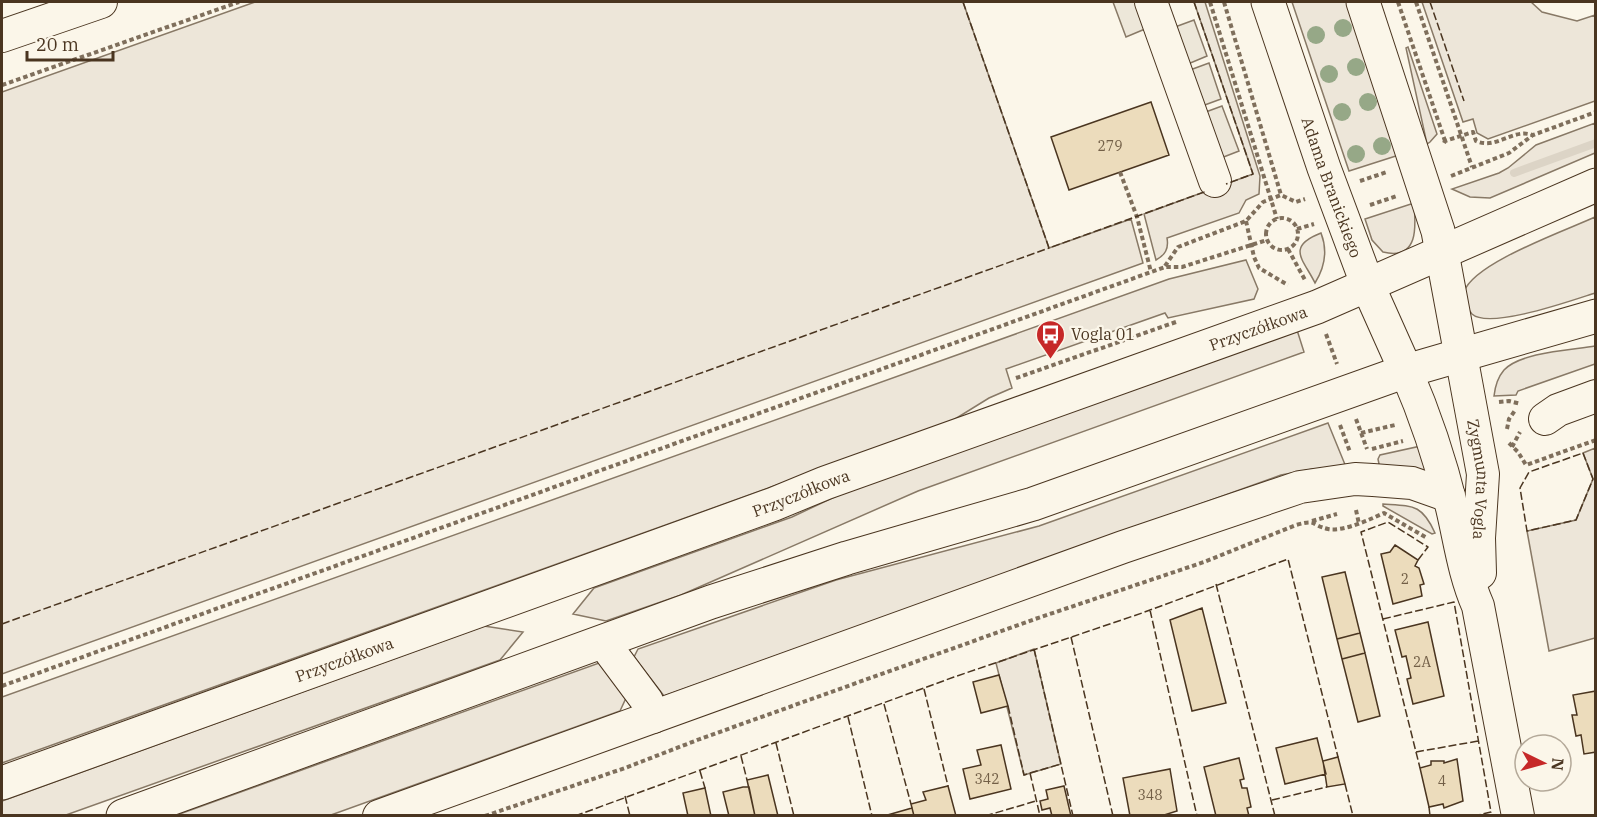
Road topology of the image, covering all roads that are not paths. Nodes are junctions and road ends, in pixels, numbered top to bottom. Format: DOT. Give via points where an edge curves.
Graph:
graph roads {
  1 [pos="101,2"];
  2 [pos="1150,2"];
  3 [pos="1268,2"];
  4 [pos="1363,2"];
  5 [pos="2,36"];
  6 [pos="1215,182"];
  7 [pos="1596,185"];
  8 [pos="1442,253"];
  9 [pos="1368,286"];
  10 [pos="1596,316"];
  11 [pos="1461,355"];
  12 [pos="1406,371"];
  13 [pos="1596,396"];
  14 [pos="1545,419"];
  15 [pos="1449,496"];
  16 [pos="1478,606"];
  17 [pos="603,642"];
  18 [pos="653,717"];
  19 [pos="2,783"];
  20 [pos="123,816"];
  21 [pos="379,816"];
  22 [pos="1518,816"];
  1 -- 5 [label="street"];
  2 -- 6 [label="street"];
  3 -- 9 [label="main road, Adama Branickiego"];
  4 -- 8 [label="main road" via="1425,186"];
  7 -- 8 [label="main road, Przyczółkowa"];
  8 -- 9 [label="main road, Przyczółkowa"];
  8 -- 11 [label="main road"];
  9 -- 12 [label="main road, Adama Branickiego"];
  9 -- 19 [label="main road, Przyczółkowa"];
  10 -- 11 [label="main road"];
  11 -- 12 [label="main road"];
  11 -- 16 [label="street, Zygmunta Vogla" via="1483,474"];
  12 -- 15 [label="street, Zygmunta Vogla" via="1432,435"];
  12 -- 17 [label="main road" via="1033,504 847,558"];
  13 -- 14 [label="street"];
  15 -- 16 [label="street, Zygmunta Vogla" via="1468,583"];
  15 -- 18 [label="street" via="1412,483 1373,480 1300,487"];
  16 -- 22 [label="street, Zygmunta Vogla"];
  17 -- 18 [label="street" via="647,701"];
  17 -- 20 [label="main road"];
  18 -- 21 [label="street"];
}
